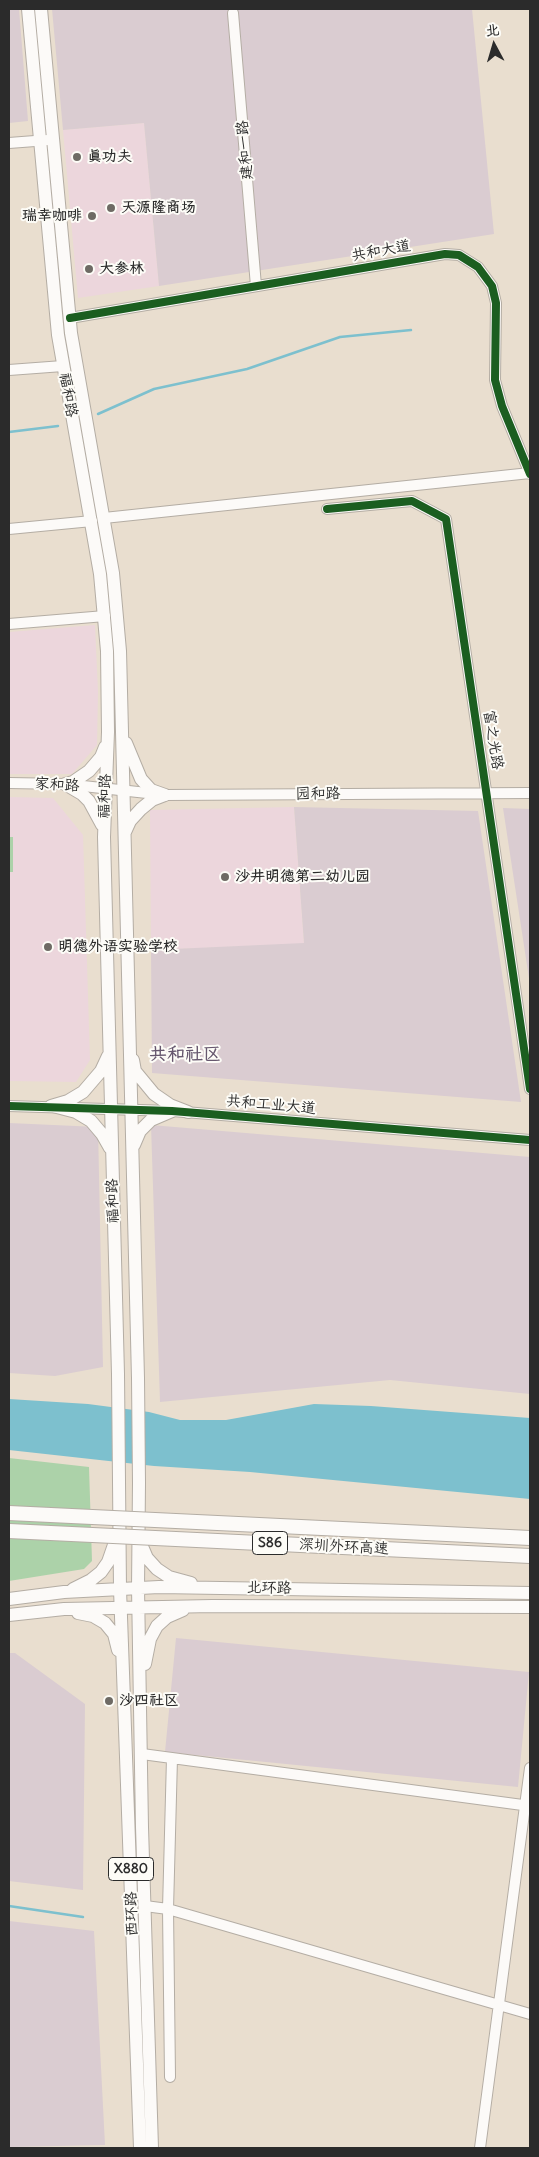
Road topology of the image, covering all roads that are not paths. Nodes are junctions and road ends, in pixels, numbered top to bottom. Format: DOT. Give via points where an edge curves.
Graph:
graph roads {
  1 [pos="28,9"];
  2 [pos="41,9"];
  3 [pos="234,13"];
  4 [pos="53,139"];
  5 [pos="40,140"];
  6 [pos="9,143"];
  7 [pos="256,286"];
  8 [pos="70,318"];
  9 [pos="63,366"];
  10 [pos="9,370"];
  11 [pos="530,474"];
  12 [pos="327,510"];
  13 [pos="104,518"];
  14 [pos="92,521"];
  15 [pos="9,528"];
  16 [pos="104,616"];
  17 [pos="9,624"];
  18 [pos="122,733"];
  19 [pos="108,740"];
  20 [pos="9,783"];
  21 [pos="65,784"];
  22 [pos="105,789"];
  23 [pos="123,791"];
  24 [pos="487,792"];
  25 [pos="530,793"];
  26 [pos="166,795"];
  27 [pos="123,837"];
  28 [pos="104,838"];
  29 [pos="129,1045"];
  30 [pos="110,1046"];
  31 [pos="530,1089"];
  32 [pos="9,1106"];
  33 [pos="51,1106"];
  34 [pos="111,1108"];
  35 [pos="131,1109"];
  36 [pos="172,1111"];
  37 [pos="188,1112"];
  38 [pos="530,1140"];
  39 [pos="112,1158"];
  40 [pos="132,1158"];
  41 [pos="9,1513"];
  42 [pos="120,1530"];
  43 [pos="9,1531"];
  44 [pos="138,1531"];
  45 [pos="530,1538"];
  46 [pos="530,1556"];
  47 [pos="213,1587"];
  48 [pos="138,1588"];
  49 [pos="120,1589"];
  50 [pos="64,1592"];
  51 [pos="530,1593"];
  52 [pos="9,1599"];
  53 [pos="192,1606"];
  54 [pos="530,1607"];
  55 [pos="121,1608"];
  56 [pos="138,1608"];
  57 [pos="64,1609"];
  58 [pos="9,1615"];
  59 [pos="124,1669"];
  60 [pos="140,1684"];
  61 [pos="142,1754"];
  62 [pos="172,1758"];
  63 [pos="530,1768"];
  64 [pos="528,1805"];
  65 [pos="145,1906"];
  66 [pos="168,1909"];
  67 [pos="499,2006"];
  68 [pos="530,2014"];
  69 [pos="170,2077"];
  70 [pos="140,2148"];
  71 [pos="152,2148"];
  72 [pos="480,2148"];
  1 -- 5 [label="main road, 福和路"];
  2 -- 4 [label="main road, 福和路"];
  3 -- 7 [label="street, 建和一路"];
  4 -- 5 [label="street"];
  4 -- 8 [label="main road, 福和路"];
  5 -- 6 [label="street"];
  5 -- 9 [label="main road, 福和路"];
  7 -- 8 [label="street, 共和大道"];
  7 -- 11 [label="street, 共和大道" via="445,254 459,255 478,267 492,286 496,303 495,380 502,406"];
  8 -- 13 [label="main road, 福和路" via="77,375"];
  9 -- 10 [label="street"];
  9 -- 14 [label="main road, 福和路"];
  11 -- 13 [label="street"];
  12 -- 24 [label="street, 富之光路" via="412,501 446,518"];
  13 -- 18 [label="main road, 福和路" via="118,617"];
  14 -- 15 [label="street"];
  14 -- 16 [label="main road, 福和路"];
  16 -- 17 [label="street"];
  16 -- 19 [label="main road, 福和路"];
  18 -- 23 [label="main road, 福和路"];
  18 -- 26 [label="main road" via="141,779 151,790"];
  19 -- 21 [label="main road" via="96,765 82,777"];
  19 -- 22 [label="main road, 福和路"];
  20 -- 21 [label="street, 家和路"];
  21 -- 22 [label="street, 家和路"];
  21 -- 28 [label="main road" via="82,794 92,805 100,818"];
  22 -- 23 [label="street, 园和路"];
  22 -- 28 [label="main road, 福和路"];
  23 -- 26 [label="street, 园和路"];
  23 -- 27 [label="main road, 福和路"];
  24 -- 25 [label="street, 园和路"];
  24 -- 26 [label="street, 园和路"];
  24 -- 31 [label="street, 富之光路"];
  26 -- 27 [label="main road" via="141,809 130,821"];
  27 -- 29 [label="main road, 福和路"];
  28 -- 30 [label="main road, 福和路"];
  29 -- 35 [label="main road, 福和路"];
  29 -- 37 [label="main road" via="135,1071 147,1087 162,1100"];
  30 -- 33 [label="main road" via="101,1071 90,1086 68,1101"];
  30 -- 34 [label="main road, 福和路"];
  32 -- 33 [label="street, 共和工业大道"];
  33 -- 34 [label="street, 共和工业大道"];
  33 -- 39 [label="main road" via="68,1109 91,1121 102,1134"];
  34 -- 35 [label="street, 共和工业大道"];
  34 -- 39 [label="main road, 福和路"];
  35 -- 36 [label="street, 共和工业大道"];
  35 -- 40 [label="main road, 福和路"];
  36 -- 37 [label="street, 共和工业大道"];
  36 -- 40 [label="main road" via="145,1125 137,1138"];
  37 -- 38 [label="street, 共和工业大道"];
  39 -- 42 [label="main road, 福和路"];
  40 -- 44 [label="main road, 福和路"];
  41 -- 45 [label="highway, 深圳外环高速 / S86, bridge"];
  42 -- 49 [label="main road, 福和路"];
  42 -- 50 [label="main road" via="101,1572"];
  43 -- 46 [label="highway, 深圳外环高速 / S86, bridge"];
  44 -- 47 [label="main road" via="143,1552 157,1569 176,1579"];
  44 -- 48 [label="main road, 福和路"];
  47 -- 48 [label="main road, 北环路"];
  47 -- 51 [label="main road, 北环路"];
  48 -- 49 [label="main road, 北环路"];
  48 -- 56 [label="main road, 福和路"];
  49 -- 50 [label="main road, 北环路"];
  49 -- 55 [label="main road, 西环路 / X880"];
  50 -- 52 [label="main road, 北环路"];
  53 -- 54 [label="main road, 北环路"];
  53 -- 56 [label="main road, 北环路"];
  53 -- 60 [label="main road" via="167,1616 156,1626"];
  55 -- 56 [label="main road, 北环路"];
  55 -- 57 [label="main road, 北环路"];
  55 -- 59 [label="main road, 西环路 / X880"];
  56 -- 60 [label="main road, 西环路 / X880"];
  57 -- 58 [label="main road, 北环路"];
  57 -- 59 [label="main road" via="93,1616 106,1623 114,1634"];
  59 -- 70 [label="main road, 西环路 / X880"];
  60 -- 61 [label="main road, 西环路 / X880"];
  61 -- 62 [label="street"];
  61 -- 65 [label="main road, 西环路 / X880"];
  62 -- 64 [label="street"];
  62 -- 66 [label="street"];
  63 -- 64 [label="street"];
  64 -- 67 [label="street"];
  65 -- 66 [label="street"];
  65 -- 71 [label="main road, 西环路 / X880"];
  66 -- 67 [label="street"];
  66 -- 69 [label="street"];
  67 -- 68 [label="street"];
  67 -- 72 [label="street"];
}
